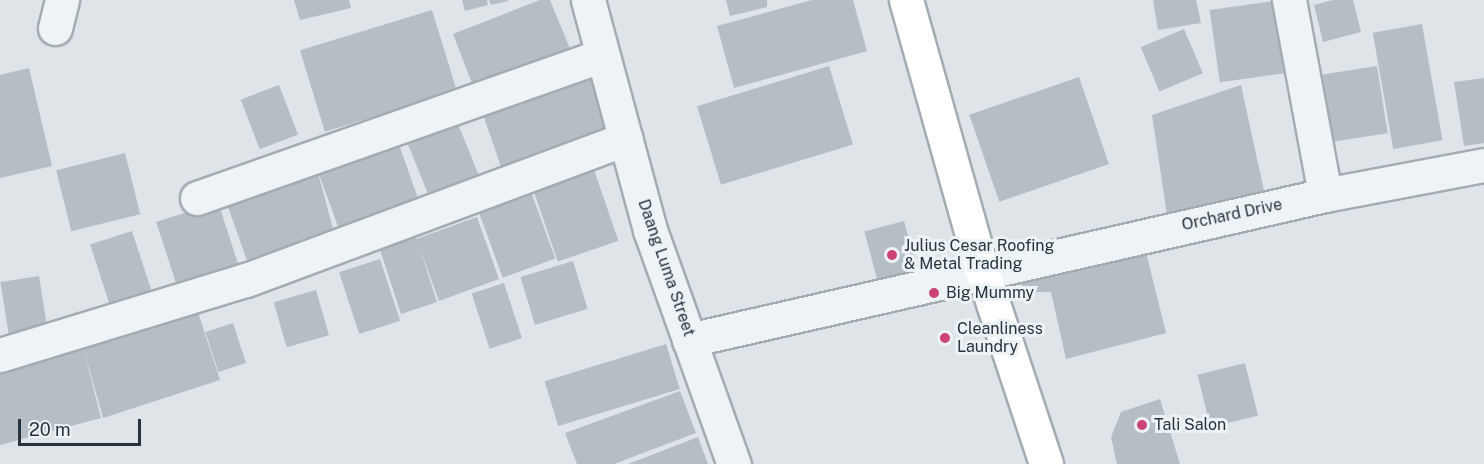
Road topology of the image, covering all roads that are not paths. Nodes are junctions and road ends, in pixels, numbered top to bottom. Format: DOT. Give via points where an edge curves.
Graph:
graph roads {
  1 [pos="588,0"];
  2 [pos="906,0"];
  3 [pos="1290,0"];
  4 [pos="602,55"];
  5 [pos="627,139"];
  6 [pos="1484,165"];
  7 [pos="1326,195"];
  8 [pos="197,198"];
  9 [pos="982,270"];
  10 [pos="690,340"];
  11 [pos="0,355"];
  12 [pos="734,464"];
  13 [pos="1046,464"];
  1 -- 4 [label="street, Daang Luma Street"];
  2 -- 9 [label="main road"];
  3 -- 7 [label="street"];
  4 -- 5 [label="street, Daang Luma Street"];
  4 -- 8 [label="street"];
  5 -- 10 [label="street, Daang Luma Street" via="650,230"];
  5 -- 11 [label="street" via="257,276"];
  6 -- 7 [label="street, Orchard Drive"];
  7 -- 9 [label="street, Orchard Drive"];
  9 -- 10 [label="street, Orchard Drive"];
  9 -- 13 [label="main road"];
  10 -- 12 [label="street, Daang Luma Street"];
}
